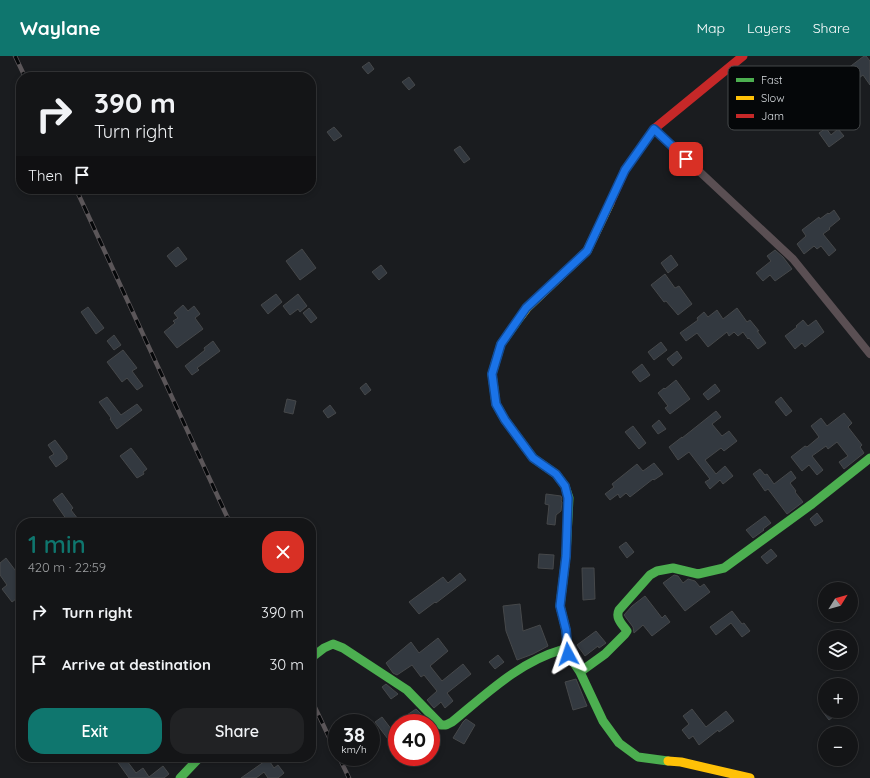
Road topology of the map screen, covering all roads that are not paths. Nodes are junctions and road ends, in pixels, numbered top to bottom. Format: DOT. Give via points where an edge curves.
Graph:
graph roads {
  1 [pos="743,56"];
  2 [pos="731,66"];
  3 [pos="728,69"];
  4 [pos="654,129"];
  5 [pos="870,354"];
  6 [pos="870,458"];
  7 [pos="316,654"];
  8 [pos="568,654"];
  9 [pos="580,672"];
  10 [pos="195,762"];
  11 [pos="180,778"];
  12 [pos="750,778"];
  1 -- 2 [label="street"];
  3 -- 4 [label="street"];
  4 -- 5 [label="street" via="793,259"];
  4 -- 8 [label="street" via="625,170 587,251 526,308 501,344 492,374 496,404 505,420 533,458 556,474 565,486 568,498 566,556 560,606"];
  6 -- 9 [label="street" via="724,568 698,574 673,568 650,575 617,614 627,631 625,634 605,654"];
  7 -- 8 [label="street" via="333,644 343,648 407,690 441,725 446,725 516,672 547,654 561,650"];
  8 -- 9 [label="street"];
  9 -- 12 [label="street" via="603,721 619,743 638,757 681,762"];
  10 -- 11 [label="street"];
}
